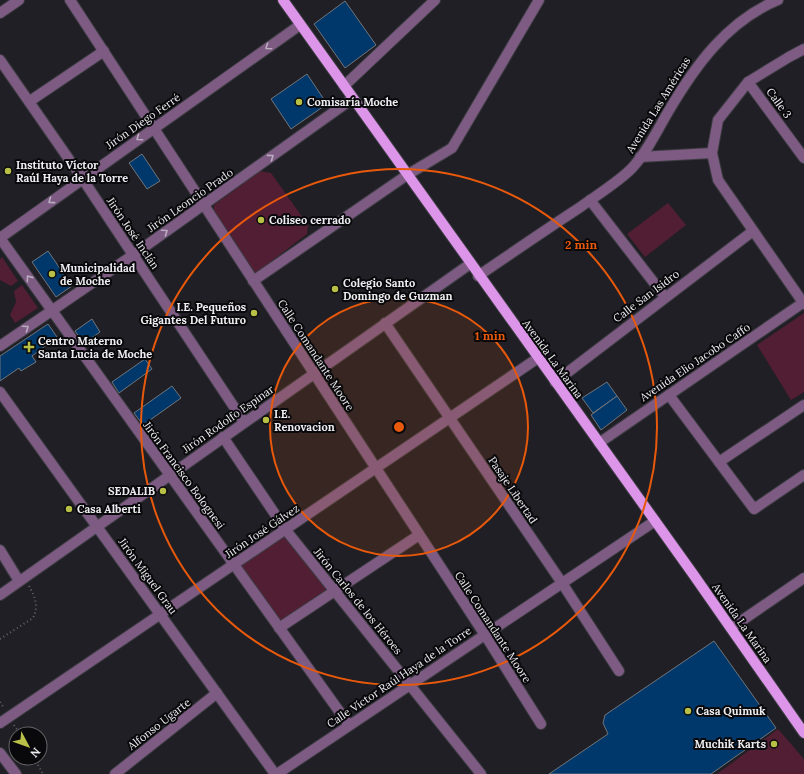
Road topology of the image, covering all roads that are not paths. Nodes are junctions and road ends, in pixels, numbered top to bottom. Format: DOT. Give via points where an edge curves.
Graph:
graph roads {
  1 [pos="19,0"];
  2 [pos="70,0"];
  3 [pos="283,0"];
  4 [pos="435,0"];
  5 [pos="539,0"];
  6 [pos="772,1"];
  7 [pos="0,13"];
  8 [pos="300,25"];
  9 [pos="804,49"];
  10 [pos="104,51"];
  11 [pos="0,60"];
  12 [pos="748,82"];
  13 [pos="344,86"];
  14 [pos="352,99"];
  15 [pos="30,101"];
  16 [pos="154,128"];
  17 [pos="712,153"];
  18 [pos="640,157"];
  19 [pos="804,158"];
  20 [pos="406,175"];
  21 [pos="82,178"];
  22 [pos="590,200"];
  23 [pos="204,205"];
  24 [pos="753,231"];
  25 [pos="0,238"];
  26 [pos="134,255"];
  27 [pos="470,264"];
  28 [pos="478,276"];
  29 [pos="253,281"];
  30 [pos="665,297"];
  31 [pos="804,303"];
  32 [pos="51,310"];
  33 [pos="385,323"];
  34 [pos="0,346"];
  35 [pos="538,358"];
  36 [pos="313,374"];
  37 [pos="555,382"];
  38 [pos="0,392"];
  39 [pos="669,395"];
  40 [pos="804,405"];
  41 [pos="450,417"];
  42 [pos="244,422"];
  43 [pos="223,437"];
  44 [pos="599,443"];
  45 [pos="719,462"];
  46 [pos="375,468"];
  47 [pos="169,475"];
  48 [pos="804,475"];
  49 [pos="655,521"];
  50 [pos="98,527"];
  51 [pos="285,529"];
  52 [pos="419,535"];
  53 [pos="0,550"];
  54 [pos="234,564"];
  55 [pos="19,577"];
  56 [pos="804,579"];
  57 [pos="562,583"];
  58 [pos="334,590"];
  59 [pos="0,595"];
  60 [pos="160,614"];
  61 [pos="279,628"];
  62 [pos="731,628"];
  63 [pos="485,635"];
  64 [pos="619,671"];
  65 [pos="409,685"];
  66 [pos="217,693"];
  67 [pos="0,722"];
  68 [pos="541,724"];
  69 [pos="349,725"];
  70 [pos="804,733"];
  71 [pos="0,753"];
  72 [pos="16,774"];
  73 [pos="115,774"];
  74 [pos="276,774"];
  75 [pos="481,774"];
  1 -- 7 [label="street"];
  2 -- 10 [label="street, Calle Comandante Moore"];
  3 -- 8 [label="main road, Avenida La Marina"];
  4 -- 13 [label="street"];
  5 -- 20 [label="street" via="452,148"];
  6 -- 18 [label="street, Avenida Las Américas" via="735,26 701,60"];
  8 -- 13 [label="main road, Avenida La Marina"];
  8 -- 16 [label="street, Jirón Diego Ferré, one-way"];
  9 -- 12 [label="street"];
  10 -- 15 [label="street"];
  10 -- 16 [label="street, Calle Comandante Moore"];
  11 -- 15 [label="street, Jirón José Inclán"];
  12 -- 17 [label="street" via="718,120"];
  12 -- 19 [label="street, Calle 3"];
  13 -- 14 [label="main road, Avenida La Marina"];
  14 -- 20 [label="main road, Avenida La Marina"];
  23 -- 14 [label="street, Jirón Leoncio Prado, one-way"];
  15 -- 21 [label="street, Jirón José Inclán"];
  16 -- 21 [label="street, Jirón Diego Ferré, one-way"];
  16 -- 23 [label="street, Calle Comandante Moore"];
  17 -- 18 [label="street"];
  17 -- 24 [label="street" via="718,180"];
  18 -- 22 [label="street, Avenida Las Américas" via="631,169"];
  20 -- 27 [label="main road, Avenida La Marina"];
  20 -- 29 [label="street"];
  21 -- 25 [label="street, Jirón Diego Ferré, one-way"];
  21 -- 26 [label="street, Jirón José Inclán"];
  22 -- 28 [label="street, Avenida Las Américas"];
  22 -- 30 [label="street"];
  26 -- 23 [label="street, Jirón Leoncio Prado, one-way"];
  23 -- 29 [label="street, Calle Comandante Moore"];
  24 -- 30 [label="street, Calle San Isidro"];
  24 -- 31 [label="street"];
  32 -- 25 [label="street, Jirón Francisco Bolognesi, one-way"];
  26 -- 32 [label="street, Jirón Leoncio Prado"];
  26 -- 42 [label="street, Jirón José Inclán"];
  27 -- 28 [label="main road, Avenida La Marina"];
  27 -- 33 [label="street, Jirón Rodolfo Espinar"];
  28 -- 35 [label="main road, Avenida La Marina"];
  29 -- 36 [label="street, Calle Comandante Moore"];
  30 -- 37 [label="street, Calle San Isidro"];
  31 -- 39 [label="street, Avenida Elio Jacobo Caffo"];
  34 -- 32 [label="street, Jirón Leoncio Prado, one-way"];
  32 -- 47 [label="street, Jirón Francisco Bolognesi"];
  33 -- 36 [label="street, Jirón Rodolfo Espinar"];
  33 -- 41 [label="street, Pasaje Libertad"];
  35 -- 37 [label="main road, Avenida La Marina"];
  35 -- 41 [label="street, Jirón José Gálvez"];
  36 -- 42 [label="street, Jirón Rodolfo Espinar"];
  36 -- 46 [label="street, Calle Comandante Moore"];
  37 -- 44 [label="main road, Avenida La Marina"];
  38 -- 50 [label="street, Jirón Miguel Grau"];
  39 -- 44 [label="street, Avenida Elio Jacobo Caffo"];
  39 -- 45 [label="street"];
  40 -- 45 [label="street"];
  41 -- 46 [label="street, Jirón José Gálvez"];
  41 -- 57 [label="street, Pasaje Libertad"];
  42 -- 43 [label="street, Jirón Rodolfo Espinar"];
  43 -- 47 [label="street, Jirón Rodolfo Espinar"];
  43 -- 51 [label="street, Jirón Carlos de los Héroes"];
  44 -- 49 [label="main road, Avenida La Marina"];
  45 -- 48 [label="street" via="754,509"];
  46 -- 51 [label="street, Jirón José Gálvez"];
  46 -- 52 [label="street, Calle Comandante Moore"];
  47 -- 50 [label="street, Jirón Rodolfo Espinar"];
  47 -- 54 [label="street, Jirón Francisco Bolognesi"];
  49 -- 57 [label="street, Calle Víctor Raúl Haya de la Torre"];
  49 -- 62 [label="main road, Avenida La Marina"];
  50 -- 55 [label="street, Jirón Rodolfo Espinar"];
  50 -- 60 [label="street, Jirón Miguel Grau"];
  51 -- 54 [label="street, Jirón José Gálvez"];
  51 -- 58 [label="street, Jirón Carlos de los Héroes"];
  52 -- 58 [label="street"];
  52 -- 63 [label="street, Calle Comandante Moore"];
  53 -- 55 [label="street"];
  54 -- 60 [label="street, Jirón José Gálvez"];
  54 -- 61 [label="street, Jirón Francisco Bolognesi"];
  55 -- 59 [label="street, Jirón Rodolfo Espinar"];
  56 -- 62 [label="street"];
  57 -- 63 [label="street, Calle Víctor Raúl Haya de la Torre"];
  57 -- 64 [label="street, Pasaje Libertad"];
  58 -- 61 [label="street"];
  58 -- 65 [label="street, Jirón Carlos de los Héroes"];
  60 -- 66 [label="street, Jirón Miguel Grau"];
  60 -- 67 [label="street, Jirón José Gálvez"];
  61 -- 69 [label="street, Jirón Francisco Bolognesi"];
  62 -- 70 [label="main road, Avenida La Marina"];
  63 -- 65 [label="street, Calle Víctor Raúl Haya de la Torre"];
  63 -- 68 [label="street, Calle Comandante Moore"];
  65 -- 69 [label="street, Calle Víctor Raúl Haya de la Torre"];
  65 -- 75 [label="street, Jirón Carlos de los Héroes"];
  66 -- 73 [label="street, Alfonso Ugarte"];
  66 -- 74 [label="street, Jirón Miguel Grau"];
  69 -- 74 [label="street, Calle Víctor Raúl Haya de la Torre"];
  71 -- 72 [label="street"];
}
